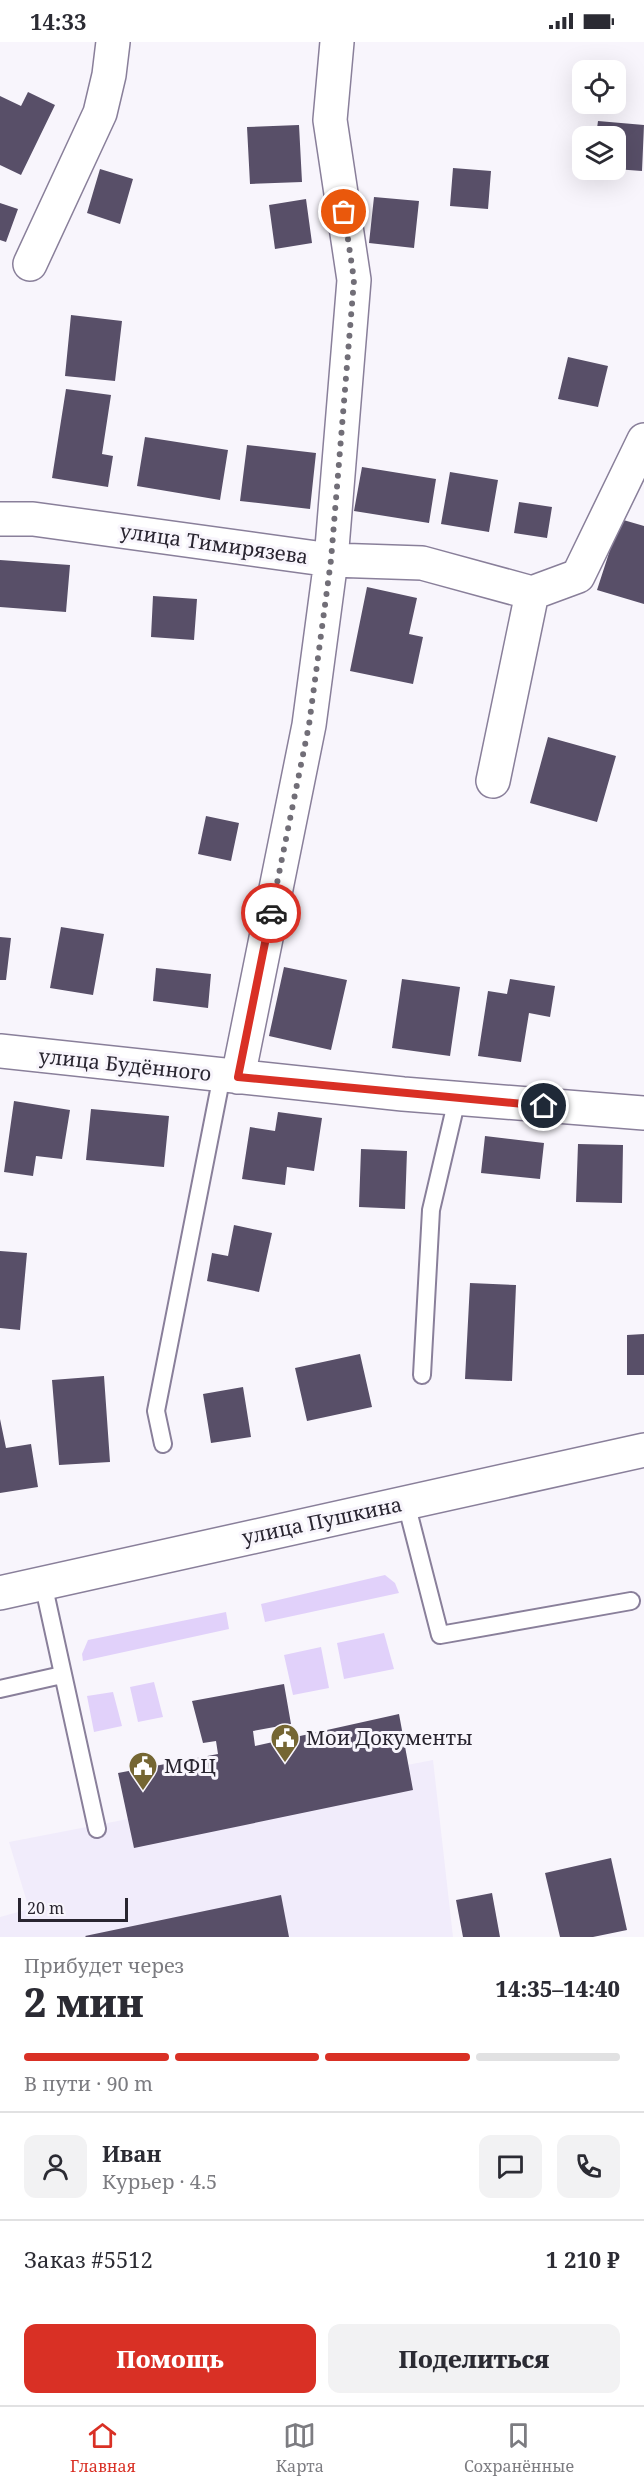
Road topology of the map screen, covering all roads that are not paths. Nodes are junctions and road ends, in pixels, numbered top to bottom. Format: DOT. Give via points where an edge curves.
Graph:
graph roads {
  1 [pos="113,42"];
  2 [pos="337,42"];
  3 [pos="30,264"];
  4 [pos="644,440"];
  5 [pos="0,519"];
  6 [pos="331,560"];
  7 [pos="532,593"];
  8 [pos="493,782"];
  9 [pos="0,1051"];
  10 [pos="230,1076"];
  11 [pos="457,1099"];
  12 [pos="644,1113"];
  13 [pos="422,1375"];
  14 [pos="163,1444"];
  15 [pos="644,1450"];
  16 [pos="406,1503"];
  17 [pos="43,1583"];
  18 [pos="0,1593"];
  19 [pos="631,1601"];
  20 [pos="62,1675"];
  21 [pos="0,1689"];
  22 [pos="97,1830"];
  1 -- 3 [label="street" via="100,113"];
  2 -- 6 [label="street" via="330,120 354,280"];
  4 -- 7 [label="street" via="578,576"];
  5 -- 6 [label="street, улица Тимирязева" via="33,519"];
  6 -- 7 [label="street, улица Тимирязева" via="422,562"];
  6 -- 10 [label="street" via="309,725"];
  7 -- 8 [label="street"];
  9 -- 10 [label="street, улица Будённого"];
  10 -- 11 [label="street, улица Будённого"];
  10 -- 14 [label="lane" via="156,1411"];
  11 -- 12 [label="street, улица Будённого"];
  11 -- 13 [label="lane" via="431,1210"];
  15 -- 16 [label="street, улица Пушкина"];
  16 -- 17 [label="street, улица Пушкина"];
  16 -- 19 [label="lane" via="440,1635"];
  17 -- 18 [label="street, улица Пушкина"];
  17 -- 20 [label="lane"];
  20 -- 21 [label="lane"];
  20 -- 22 [label="lane"];
}
